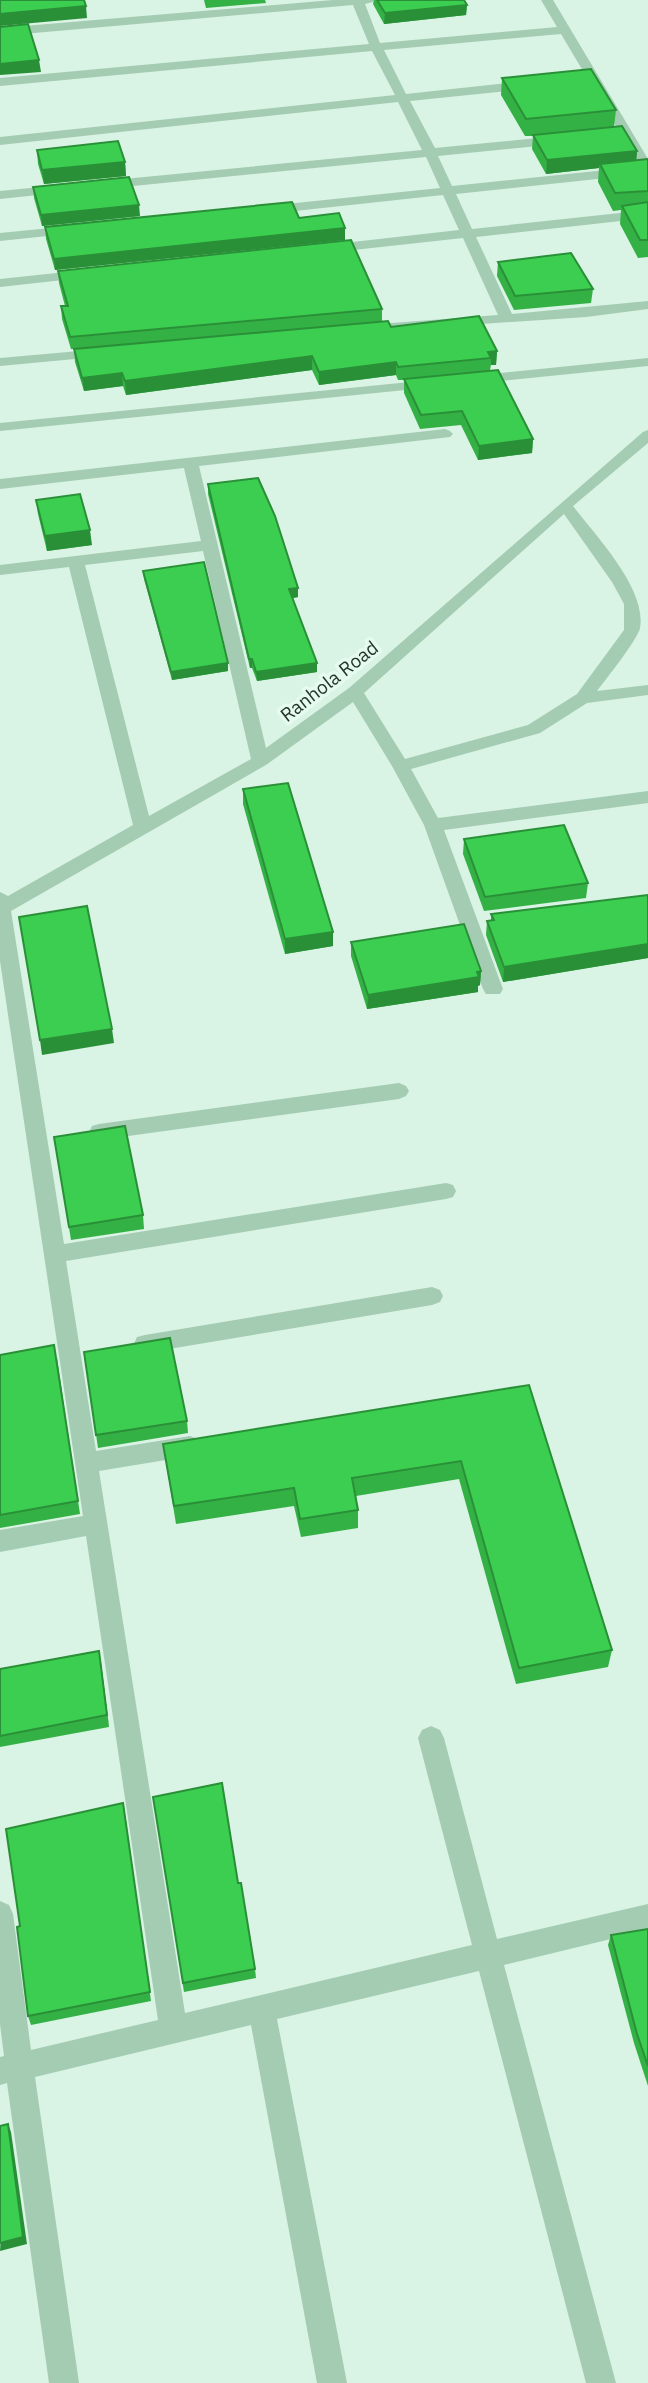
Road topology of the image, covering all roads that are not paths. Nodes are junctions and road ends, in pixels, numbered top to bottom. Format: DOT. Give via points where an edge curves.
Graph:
graph roads {
  1 [pos="374,0"];
  2 [pos="547,0"];
  3 [pos="357,1"];
  4 [pos="564,30"];
  5 [pos="0,32"];
  6 [pos="376,47"];
  7 [pos="594,77"];
  8 [pos="581,78"];
  9 [pos="0,82"];
  10 [pos="539,83"];
  11 [pos="401,99"];
  12 [pos="575,138"];
  13 [pos="0,141"];
  14 [pos="430,152"];
  15 [pos="648,170"];
  16 [pos="448,192"];
  17 [pos="0,194"];
  18 [pos="258,211"];
  19 [pos="648,214"];
  20 [pos="81,229"];
  21 [pos="466,234"];
  22 [pos="0,237"];
  23 [pos="315,250"];
  24 [pos="96,273"];
  25 [pos="0,283"];
  26 [pos="648,305"];
  27 [pos="507,319"];
  28 [pos="347,330"];
  29 [pos="111,352"];
  30 [pos="0,362"];
  31 [pos="648,362"];
  32 [pos="0,428"];
  33 [pos="445,434"];
  34 [pos="648,436"];
  35 [pos="191,463"];
  36 [pos="0,484"];
  37 [pos="565,505"];
  38 [pos="210,545"];
  39 [pos="76,561"];
  40 [pos="0,570"];
  41 [pos="648,690"];
  42 [pos="355,692"];
  43 [pos="583,698"];
  44 [pos="260,761"];
  45 [pos="401,766"];
  46 [pos="648,797"];
  47 [pos="433,825"];
  48 [pos="143,828"];
  49 [pos="1,906"];
  50 [pos="493,989"];
  51 [pos="399,1091"];
  52 [pos="78,1135"];
  53 [pos="446,1191"];
  54 [pos="55,1255"];
  55 [pos="432,1296"];
  56 [pos="124,1347"];
  57 [pos="97,1352"];
  58 [pos="70,1356"];
  59 [pos="208,1443"];
  60 [pos="85,1463"];
  61 [pos="94,1524"];
  62 [pos="0,1541"];
  63 [pos="431,1738"];
  64 [pos="0,1914"];
  65 [pos="648,1917"];
  66 [pos="488,1956"];
  67 [pos="261,2010"];
  68 [pos="174,2031"];
  69 [pos="9,2068"];
  70 [pos="64,2383"];
  71 [pos="332,2383"];
  72 [pos="601,2383"];
  1 -- 3 [label="street"];
  2 -- 4 [label="street"];
  3 -- 5 [label="street"];
  3 -- 6 [label="street"];
  4 -- 6 [label="street"];
  4 -- 7 [label="street"];
  6 -- 9 [label="street"];
  6 -- 11 [label="street"];
  7 -- 8 [label="street"];
  7 -- 15 [label="street" via="622,134"];
  10 -- 11 [label="street"];
  11 -- 13 [label="street"];
  11 -- 14 [label="street"];
  12 -- 14 [label="street"];
  14 -- 16 [label="street"];
  14 -- 17 [label="street"];
  15 -- 16 [label="street"];
  16 -- 18 [label="street"];
  16 -- 21 [label="street"];
  19 -- 21 [label="street"];
  20 -- 22 [label="street"];
  21 -- 23 [label="street"];
  21 -- 27 [label="street"];
  24 -- 25 [label="street"];
  26 -- 27 [label="street"];
  27 -- 28 [label="street"];
  29 -- 30 [label="street"];
  31 -- 32 [label="street"];
  33 -- 35 [label="street"];
  34 -- 37 [label="street, Ranhola Road"];
  35 -- 36 [label="street"];
  35 -- 38 [label="street"];
  37 -- 42 [label="street, Ranhola Road"];
  37 -- 43 [label="street" via="632,604 632,630"];
  38 -- 39 [label="street"];
  38 -- 44 [label="street"];
  39 -- 40 [label="street"];
  39 -- 48 [label="street"];
  41 -- 43 [label="street"];
  42 -- 44 [label="street, Ranhola Road"];
  42 -- 45 [label="street"];
  43 -- 45 [label="street" via="534,729"];
  44 -- 48 [label="street, Ranhola Road"];
  45 -- 47 [label="street"];
  46 -- 47 [label="street"];
  47 -- 50 [label="street" via="476,921"];
  48 -- 49 [label="street, Ranhola Road"];
  49 -- 54 [label="street" via="45,1140"];
  51 -- 52 [label="street"];
  53 -- 54 [label="street"];
  54 -- 58 [label="street"];
  55 -- 56 [label="street"];
  57 -- 58 [label="street"];
  58 -- 60 [label="street"];
  59 -- 60 [label="street"];
  60 -- 61 [label="street"];
  61 -- 62 [label="street"];
  61 -- 68 [label="street"];
  63 -- 66 [label="street"];
  64 -- 69 [label="street"];
  65 -- 66 [label="street"];
  66 -- 67 [label="street"];
  66 -- 72 [label="street"];
  67 -- 68 [label="street"];
  67 -- 71 [label="street"];
  68 -- 69 [label="street"];
  69 -- 70 [label="street"];
}
